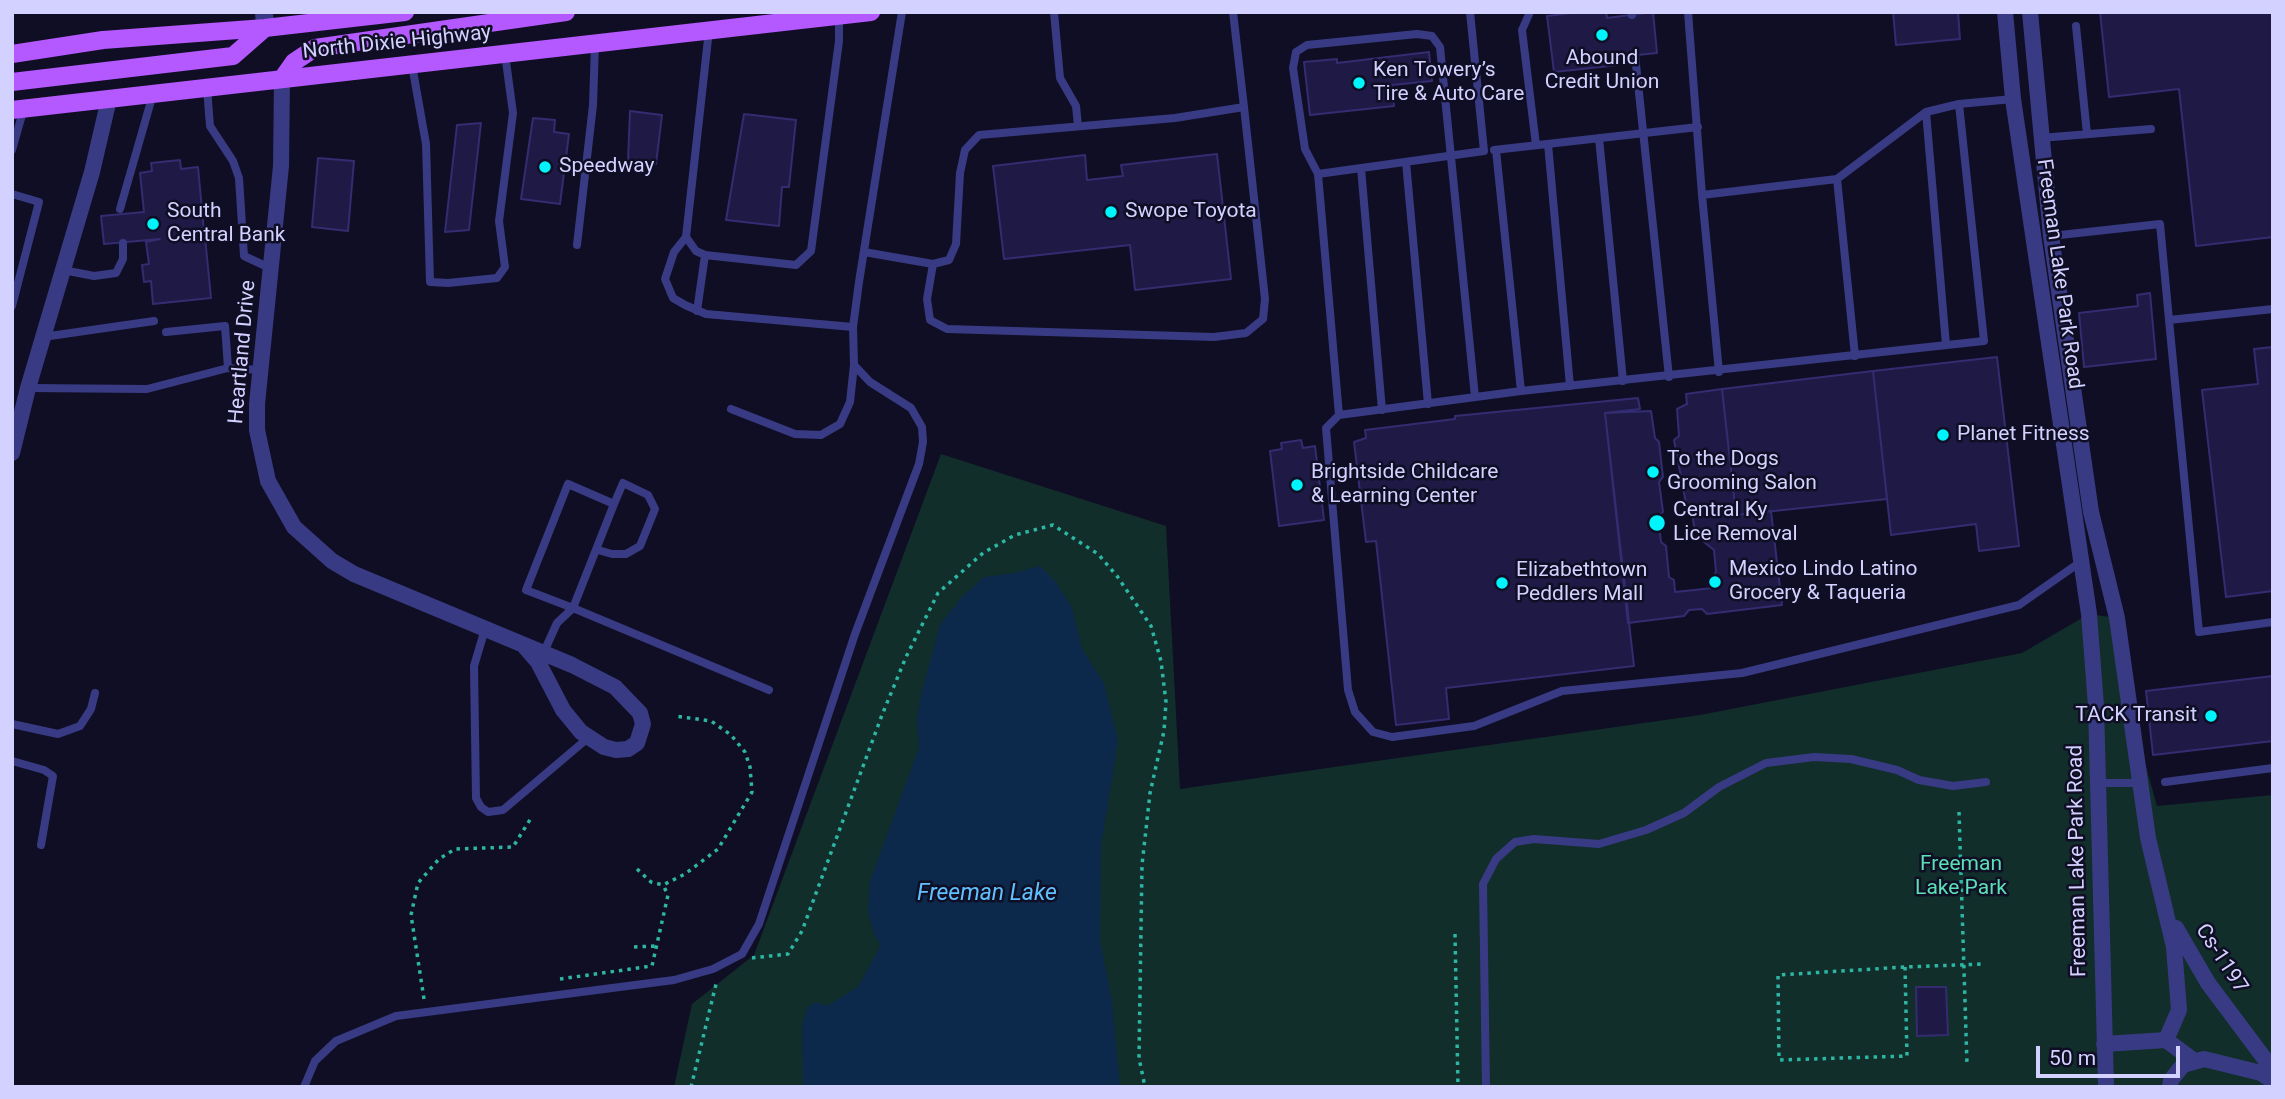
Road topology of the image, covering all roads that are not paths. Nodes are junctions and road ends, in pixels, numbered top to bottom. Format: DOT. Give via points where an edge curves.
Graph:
graph roads {
  1 [pos="405,12"];
  2 [pos="566,12"];
  3 [pos="751,12"];
  4 [pos="871,12"];
  5 [pos="902,12"];
  6 [pos="1054,12"];
  7 [pos="1233,12"];
  8 [pos="1470,12"];
  9 [pos="1530,12"];
  10 [pos="1688,12"];
  11 [pos="2005,12"];
  12 [pos="2031,12"];
  13 [pos="839,16"];
  14 [pos="264,20"];
  15 [pos="2076,26"];
  16 [pos="735,27"];
  17 [pos="709,30"];
  18 [pos="595,44"];
  19 [pos="12,54"];
  20 [pos="505,54"];
  21 [pos="1635,55"];
  22 [pos="412,65"];
  23 [pos="282,79"];
  24 [pos="12,82"];
  25 [pos="207,88"];
  26 [pos="153,94"];
  27 [pos="109,99"];
  28 [pos="2013,99"];
  29 [pos="1959,104"];
  30 [pos="1244,107"];
  31 [pos="18,109"];
  32 [pos="1926,112"];
  33 [pos="1078,126"];
  34 [pos="1698,127"];
  35 [pos="2151,129"];
  36 [pos="1644,133"];
  37 [pos="2087,134"];
  38 [pos="1599,138"];
  39 [pos="2040,138"];
  40 [pos="1548,144"];
  41 [pos="1536,145"];
  42 [pos="12,150"];
  43 [pos="1496,150"];
  44 [pos="1484,151"];
  45 [pos="1452,155"];
  46 [pos="1406,162"];
  47 [pos="1362,168"];
  48 [pos="1318,174"];
  49 [pos="1837,179"];
  50 [pos="12,194"];
  51 [pos="1702,195"];
  52 [pos="120,209"];
  53 [pos="2051,236"];
  54 [pos="685,237"];
  55 [pos="123,243"];
  56 [pos="577,245"];
  57 [pos="864,252"];
  58 [pos="705,256"];
  59 [pos="933,264"];
  60 [pos="271,269"];
  61 [pos="63,270"];
  62 [pos="12,306"];
  63 [pos="2273,309"];
  64 [pos="697,311"];
  65 [pos="2169,320"];
  66 [pos="154,321"];
  67 [pos="853,327"];
  68 [pos="166,332"];
  69 [pos="43,337"];
  70 [pos="1946,345"];
  71 [pos="1855,356"];
  72 [pos="854,365"];
  73 [pos="228,368"];
  74 [pos="261,370"];
  75 [pos="1719,372"];
  76 [pos="1670,377"];
  77 [pos="1623,381"];
  78 [pos="1570,386"];
  79 [pos="28,388"];
  80 [pos="1521,391"];
  81 [pos="1475,397"];
  82 [pos="1428,404"];
  83 [pos="731,409"];
  84 [pos="1382,410"];
  85 [pos="1339,415"];
  86 [pos="12,453"];
  87 [pos="614,504"];
  88 [pos="598,550"];
  89 [pos="2079,563"];
  90 [pos="573,608"];
  91 [pos="2273,622"];
  92 [pos="485,629"];
  93 [pos="525,647"];
  94 [pos="543,654"];
  95 [pos="769,690"];
  96 [pos="95,693"];
  97 [pos="12,724"];
  98 [pos="588,737"];
  99 [pos="12,761"];
  100 [pos="2273,768"];
  101 [pos="1986,782"];
  102 [pos="2165,782"];
  103 [pos="2097,783"];
  104 [pos="2141,783"];
  105 [pos="41,845"];
  106 [pos="2164,900"];
  107 [pos="2166,1040"];
  108 [pos="2104,1044"];
  109 [pos="2193,1060"];
  110 [pos="2273,1070"];
  111 [pos="2273,1081"];
  112 [pos="304,1087"];
  113 [pos="1486,1087"];
  114 [pos="2106,1087"];
  115 [pos="2170,1087"];
  1 -- 14 [label="main road, North Dixie Highway"];
  2 -- 23 [label="main road" via="315,48 294,62"];
  3 -- 16 [label="main road"];
  4 -- 13 [label="main road, North Dixie Highway"];
  5 -- 57 [label="lane"];
  6 -- 33 [label="lane" via="1060,78 1076,106"];
  7 -- 30 [label="lane"];
  8 -- 44 [label="lane"];
  9 -- 41 [label="lane" via="1522,30"];
  10 -- 34 [label="lane"];
  11 -- 28 [label="street, Freeman Lake Park Road"];
  12 -- 39 [label="street, Freeman Lake Park Road"];
  13 -- 16 [label="main road, North Dixie Highway"];
  13 -- 58 [label="lane" via="811,251 796,265"];
  14 -- 19 [label="main road, North Dixie Highway"];
  14 -- 24 [label="main road" via="233,56"];
  15 -- 37 [label="lane"];
  16 -- 17 [label="main road, North Dixie Highway"];
  17 -- 18 [label="main road, North Dixie Highway"];
  17 -- 54 [label="lane"];
  18 -- 20 [label="main road, North Dixie Highway"];
  18 -- 56 [label="lane"];
  20 -- 22 [label="main road, North Dixie Highway"];
  20 -- 22 [label="lane" via="513,113 499,221 505,267 497,278 472,281 430,282 426,144"];
  21 -- 36 [label="lane"];
  22 -- 23 [label="main road, North Dixie Highway"];
  23 -- 25 [label="main road, North Dixie Highway"];
  23 -- 60 [label="street, Heartland Drive" via="281,166"];
  25 -- 26 [label="main road, North Dixie Highway"];
  25 -- 60 [label="lane" via="210,126 239,178 244,256"];
  26 -- 27 [label="main road, North Dixie Highway"];
  26 -- 52 [label="lane"];
  27 -- 31 [label="main road, North Dixie Highway"];
  27 -- 61 [label="street"];
  28 -- 29 [label="lane"];
  28 -- 89 [label="street, Freeman Lake Park Road"];
  29 -- 32 [label="lane"];
  29 -- 70 [label="lane" via="1984,341"];
  30 -- 33 [label="lane"];
  30 -- 59 [label="lane" via="1265,299 1263,319 1246,333 1214,337 947,329 930,320"];
  31 -- 42 [label="lane"];
  32 -- 49 [label="lane"];
  32 -- 70 [label="lane"];
  33 -- 59 [label="lane" via="979,135 965,149 956,244 949,260"];
  34 -- 36 [label="lane"];
  34 -- 51 [label="lane"];
  35 -- 37 [label="lane"];
  36 -- 38 [label="lane"];
  36 -- 76 [label="lane"];
  37 -- 39 [label="lane"];
  38 -- 40 [label="lane"];
  38 -- 77 [label="lane"];
  39 -- 53 [label="street, Freeman Lake Park Road"];
  40 -- 41 [label="lane"];
  40 -- 78 [label="lane"];
  41 -- 43 [label="lane"];
  43 -- 44 [label="lane"];
  43 -- 80 [label="lane"];
  44 -- 45 [label="lane"];
  45 -- 46 [label="lane"];
  45 -- 48 [label="lane" via="1440,47 1432,36 1307,45 1296,52 1293,68 1305,149"];
  45 -- 81 [label="lane"];
  46 -- 47 [label="lane"];
  46 -- 82 [label="lane"];
  47 -- 48 [label="lane"];
  47 -- 84 [label="lane"];
  48 -- 85 [label="lane"];
  49 -- 51 [label="lane"];
  49 -- 71 [label="lane"];
  50 -- 62 [label="lane" via="39,202"];
  51 -- 75 [label="lane"];
  53 -- 65 [label="lane" via="2160,224"];
  53 -- 104 [label="street, Freeman Lake Park Road" via="2091,512 2117,618"];
  54 -- 58 [label="lane"];
  54 -- 64 [label="lane" via="665,279 673,298"];
  55 -- 61 [label="lane" via="116,273 94,276"];
  57 -- 59 [label="lane"];
  57 -- 67 [label="lane"];
  58 -- 64 [label="lane"];
  60 -- 74 [label="street, Heartland Drive"];
  61 -- 69 [label="street"];
  63 -- 65 [label="lane"];
  64 -- 67 [label="lane"];
  65 -- 91 [label="lane" via="2199,632"];
  66 -- 69 [label="lane"];
  67 -- 72 [label="lane"];
  68 -- 73 [label="lane" via="225,326"];
  69 -- 79 [label="street"];
  70 -- 71 [label="lane"];
  71 -- 75 [label="lane"];
  72 -- 83 [label="lane" via="850,402 839,424 821,435 795,434"];
  72 -- 112 [label="lane" via="870,382 911,408 922,428 919,464 855,634 759,923 741,954 713,969 674,980 396,1016 337,1041 315,1061"];
  73 -- 74 [label="lane"];
  73 -- 79 [label="lane" via="147,389"];
  74 -- 92 [label="street, Heartland Drive" via="260,456 268,481 294,527 312,546 354,574"];
  75 -- 76 [label="lane"];
  76 -- 77 [label="lane"];
  77 -- 78 [label="lane"];
  78 -- 80 [label="lane"];
  79 -- 86 [label="street"];
  80 -- 81 [label="lane"];
  81 -- 82 [label="lane"];
  82 -- 84 [label="lane"];
  84 -- 85 [label="lane"];
  85 -- 89 [label="lane" via="1326,428 1348,690 1355,712 1373,732 1392,737 1474,726 1562,691 1742,673 2019,605"];
  87 -- 88 [label="lane"];
  87 -- 88 [label="lane" via="623,483 648,495 655,509 640,546 626,554"];
  87 -- 90 [label="lane" via="568,484 563,496 526,590"];
  88 -- 90 [label="lane"];
  89 -- 103 [label="street, Freeman Lake Park Road" via="2091,637"];
  90 -- 94 [label="lane" via="557,623"];
  90 -- 95 [label="lane"];
  92 -- 93 [label="street, Heartland Drive"];
  92 -- 98 [label="lane" via="474,666 476,798 481,807 488,812 503,810"];
  93 -- 94 [label="street, Heartland Drive"];
  93 -- 98 [label="street, Heartland Drive" via="538,662 562,710"];
  94 -- 98 [label="street, Heartland Drive" via="608,683 626,695 640,713 642,734 628,749 604,747"];
  96 -- 97 [label="lane" via="80,726 58,734"];
  99 -- 105 [label="lane" via="53,776"];
  100 -- 102 [label="lane"];
  101 -- 113 [label="lane" via="1953,786 1851,759 1814,757 1766,763 1719,787 1684,813 1646,830 1599,844 1515,842 1496,859 1483,884"];
  103 -- 104 [label="lane"];
  103 -- 108 [label="street, Freeman Lake Park Road"];
  104 -- 106 [label="street, Freeman Lake Park Road" via="2148,838"];
  106 -- 107 [label="street" via="2174,947 2179,1010"];
  106 -- 110 [label="street, Cs-1197" via="2184,946"];
  107 -- 108 [label="street"];
  107 -- 109 [label="street"];
  108 -- 114 [label="street, Freeman Lake Park Road"];
  109 -- 111 [label="street" via="2216,1060"];
  109 -- 115 [label="street" via="2176,1072"];
}
